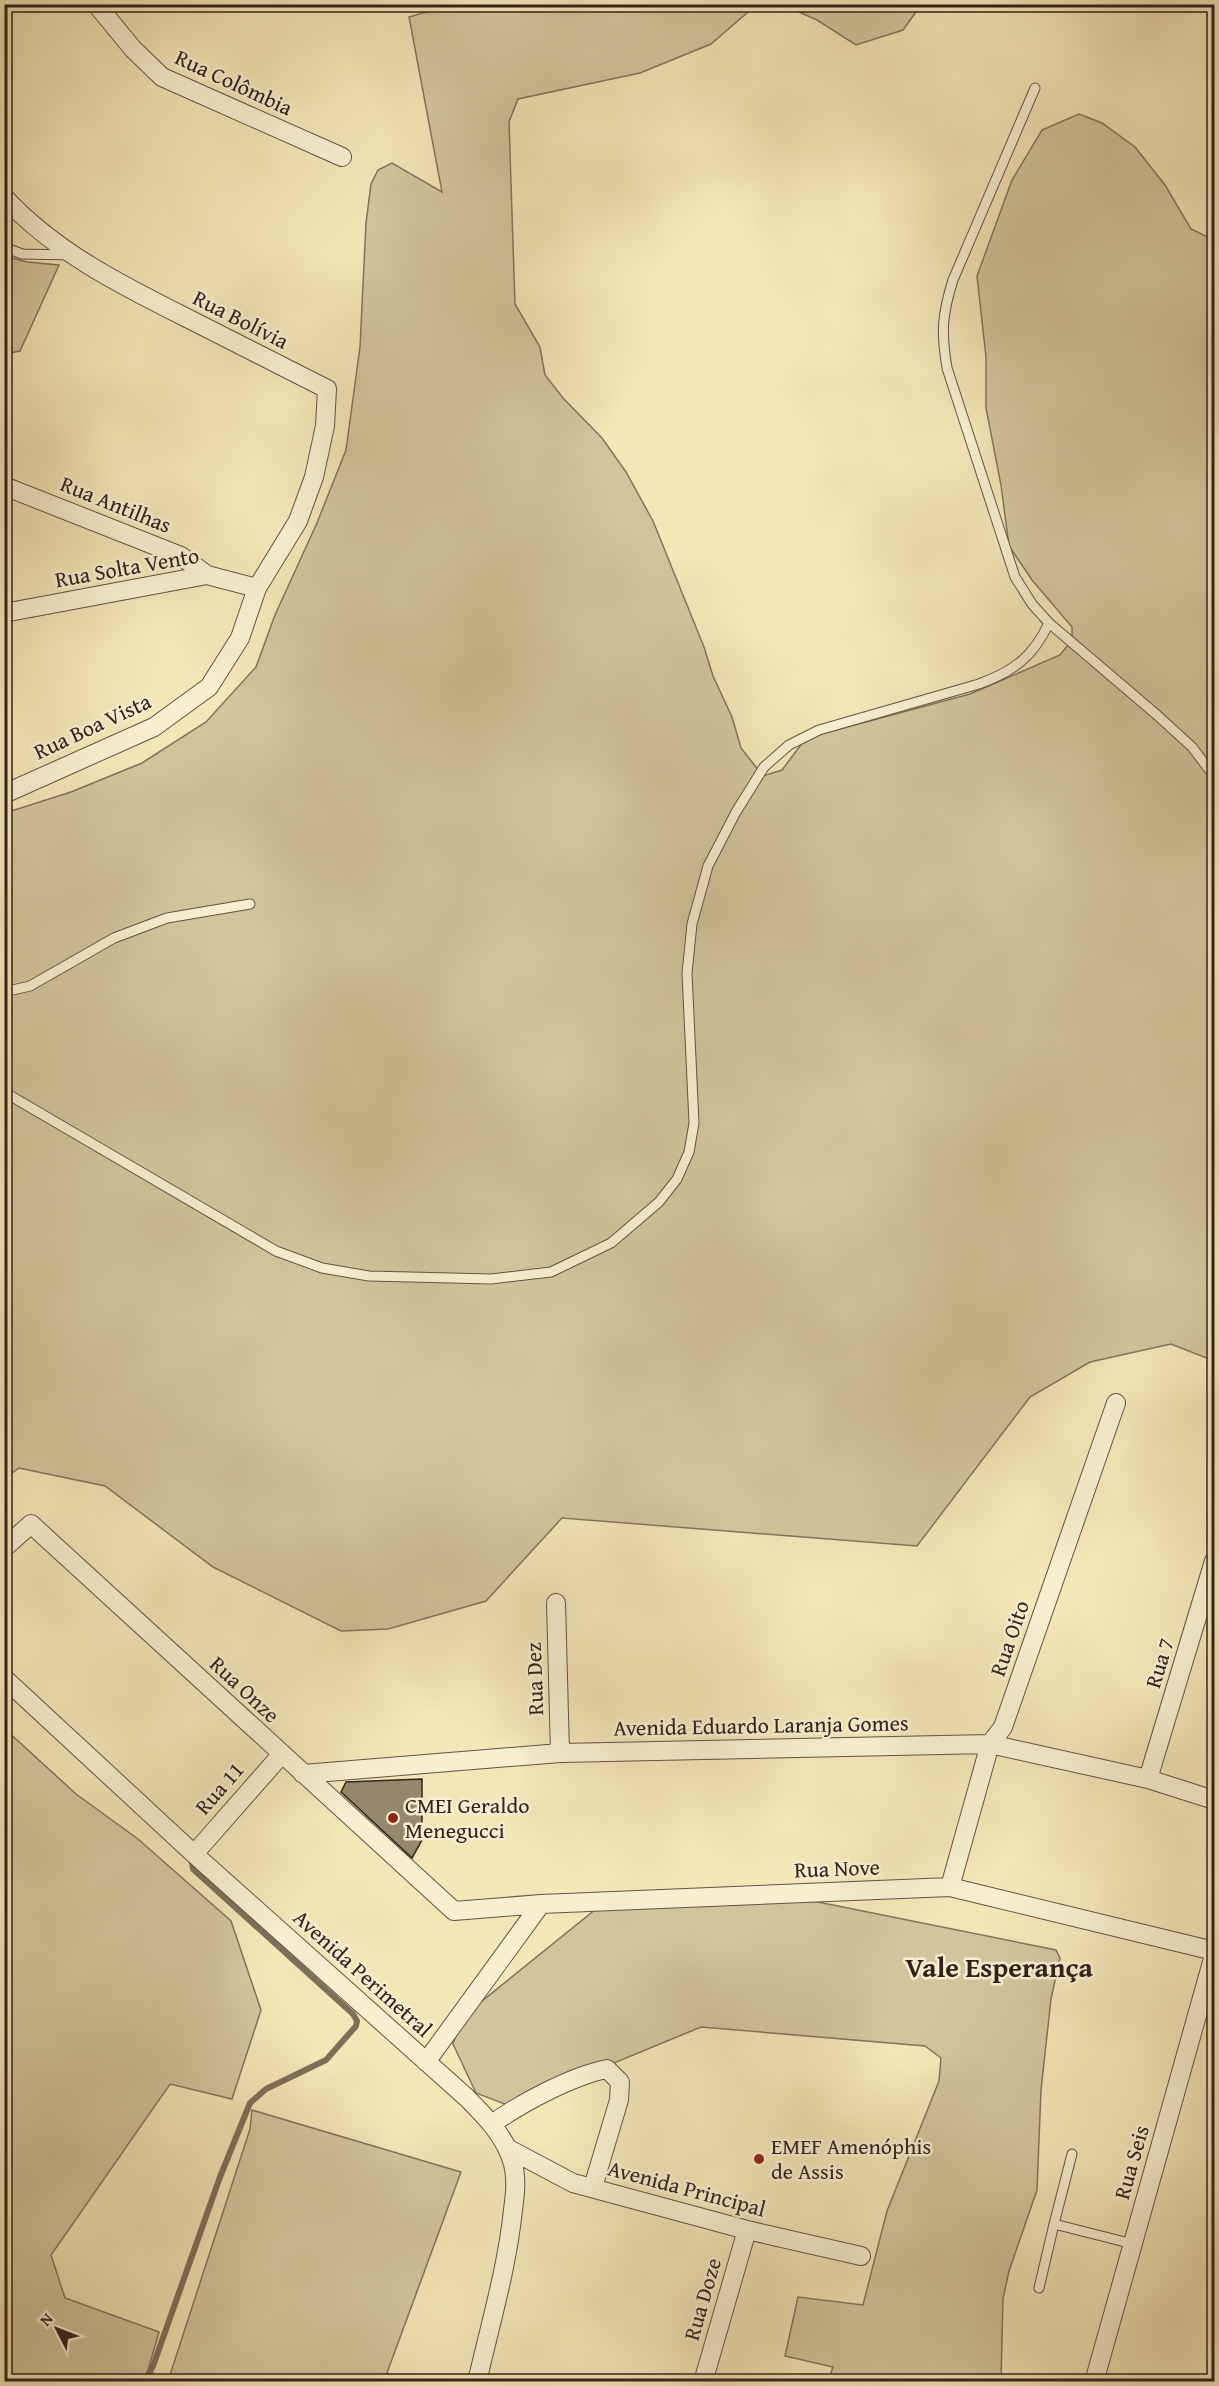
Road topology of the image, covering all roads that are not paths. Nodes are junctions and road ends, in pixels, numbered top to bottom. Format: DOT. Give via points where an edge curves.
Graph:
graph roads {
  1 [pos="96,4"];
  2 [pos="1035,88"];
  3 [pos="342,156"];
  4 [pos="4,197"];
  5 [pos="4,247"];
  6 [pos="73,256"];
  7 [pos="4,486"];
  8 [pos="285,542"];
  9 [pos="207,574"];
  10 [pos="257,588"];
  11 [pos="4,614"];
  12 [pos="1049,623"];
  13 [pos="1215,776"];
  14 [pos="4,794"];
  15 [pos="250,904"];
  16 [pos="4,992"];
  17 [pos="4,1092"];
  18 [pos="1116,1403"];
  19 [pos="4,1548"];
  20 [pos="1215,1561"];
  21 [pos="556,1603"];
  22 [pos="4,1678"];
  23 [pos="990,1744"];
  24 [pos="560,1754"];
  25 [pos="281,1755"];
  26 [pos="303,1774"];
  27 [pos="1148,1779"];
  28 [pos="1215,1800"];
  29 [pos="194,1854"];
  30 [pos="950,1887"];
  31 [pos="540,1904"];
  32 [pos="454,1911"];
  33 [pos="1215,1953"];
  34 [pos="426,2062"];
  35 [pos="492,2124"];
  36 [pos="507,2148"];
  37 [pos="1072,2154"];
  38 [pos="593,2187"];
  39 [pos="1054,2224"];
  40 [pos="747,2230"];
  41 [pos="1133,2244"];
  42 [pos="861,2256"];
  43 [pos="1039,2288"];
  44 [pos="477,2382"];
  45 [pos="703,2382"];
  46 [pos="1094,2382"];
  1 -- 3 [label="street, Rua Colômbia" via="132,49 162,77"];
  2 -- 12 [label="lane" via="953,280 944,309 942,338 946,368 1015,577"];
  4 -- 6 [label="street, Rua Bolívia"];
  5 -- 6 [label="lane" via="22,254"];
  6 -- 8 [label="street, Rua Bolívia" via="132,291 327,388 325,426 314,477"];
  7 -- 9 [label="street, Rua Antilhas" via="181,556"];
  8 -- 10 [label="street, Rua Boa Vista"];
  9 -- 10 [label="street, Rua Solta Vento"];
  9 -- 11 [label="street, Rua Solta Vento"];
  10 -- 14 [label="street, Rua Boa Vista" via="240,638 209,687 154,727"];
  12 -- 13 [label="lane" via="1192,747"];
  12 -- 17 [label="lane" via="1025,660 1004,675 819,730 789,745 764,767 708,866 692,924 687,973 694,1123 689,1152 677,1179 659,1202 611,1243 551,1272 491,1280 369,1276 322,1268 276,1251"];
  15 -- 16 [label="lane" via="167,918 114,938 30,986"];
  18 -- 23 [label="street, Rua Oito" via="1003,1727"];
  19 -- 25 [label="street, Rua Onze" via="31,1524"];
  20 -- 27 [label="street, Rua 7"];
  21 -- 24 [label="street, Rua Dez"];
  22 -- 29 [label="street, Avenida Perimetral"];
  23 -- 24 [label="street, Avenida Eduardo Laranja Gomes"];
  23 -- 27 [label="street, Avenida Eduardo Laranja Gomes"];
  23 -- 30 [label="street, Rua Oito"];
  24 -- 26 [label="street, Avenida Eduardo Laranja Gomes"];
  25 -- 26 [label="street, Rua Onze"];
  25 -- 29 [label="street, Rua 11"];
  26 -- 32 [label="street, Rua Onze"];
  27 -- 28 [label="street, Avenida Eduardo Laranja Gomes"];
  29 -- 34 [label="street, Avenida Perimetral"];
  30 -- 31 [label="street, Rua Nove"];
  30 -- 33 [label="street, Rua Nove"];
  31 -- 32 [label="street, Rua Nove"];
  31 -- 34 [label="street"];
  33 -- 41 [label="street, Rua Seis"];
  34 -- 35 [label="street, Avenida Perimetral"];
  35 -- 36 [label="street, Avenida Perimetral"];
  35 -- 38 [label="street" via="564,2083 607,2069 620,2082 619,2100"];
  36 -- 38 [label="street, Avenida Principal" via="573,2183"];
  36 -- 44 [label="street, Avenida Perimetral" via="515,2182 510,2238"];
  37 -- 39 [label="lane"];
  38 -- 40 [label="street, Avenida Principal"];
  39 -- 41 [label="lane"];
  39 -- 43 [label="lane"];
  40 -- 42 [label="street, Avenida Principal"];
  40 -- 45 [label="street, Rua Doze"];
  41 -- 46 [label="street, Rua Seis"];
}
